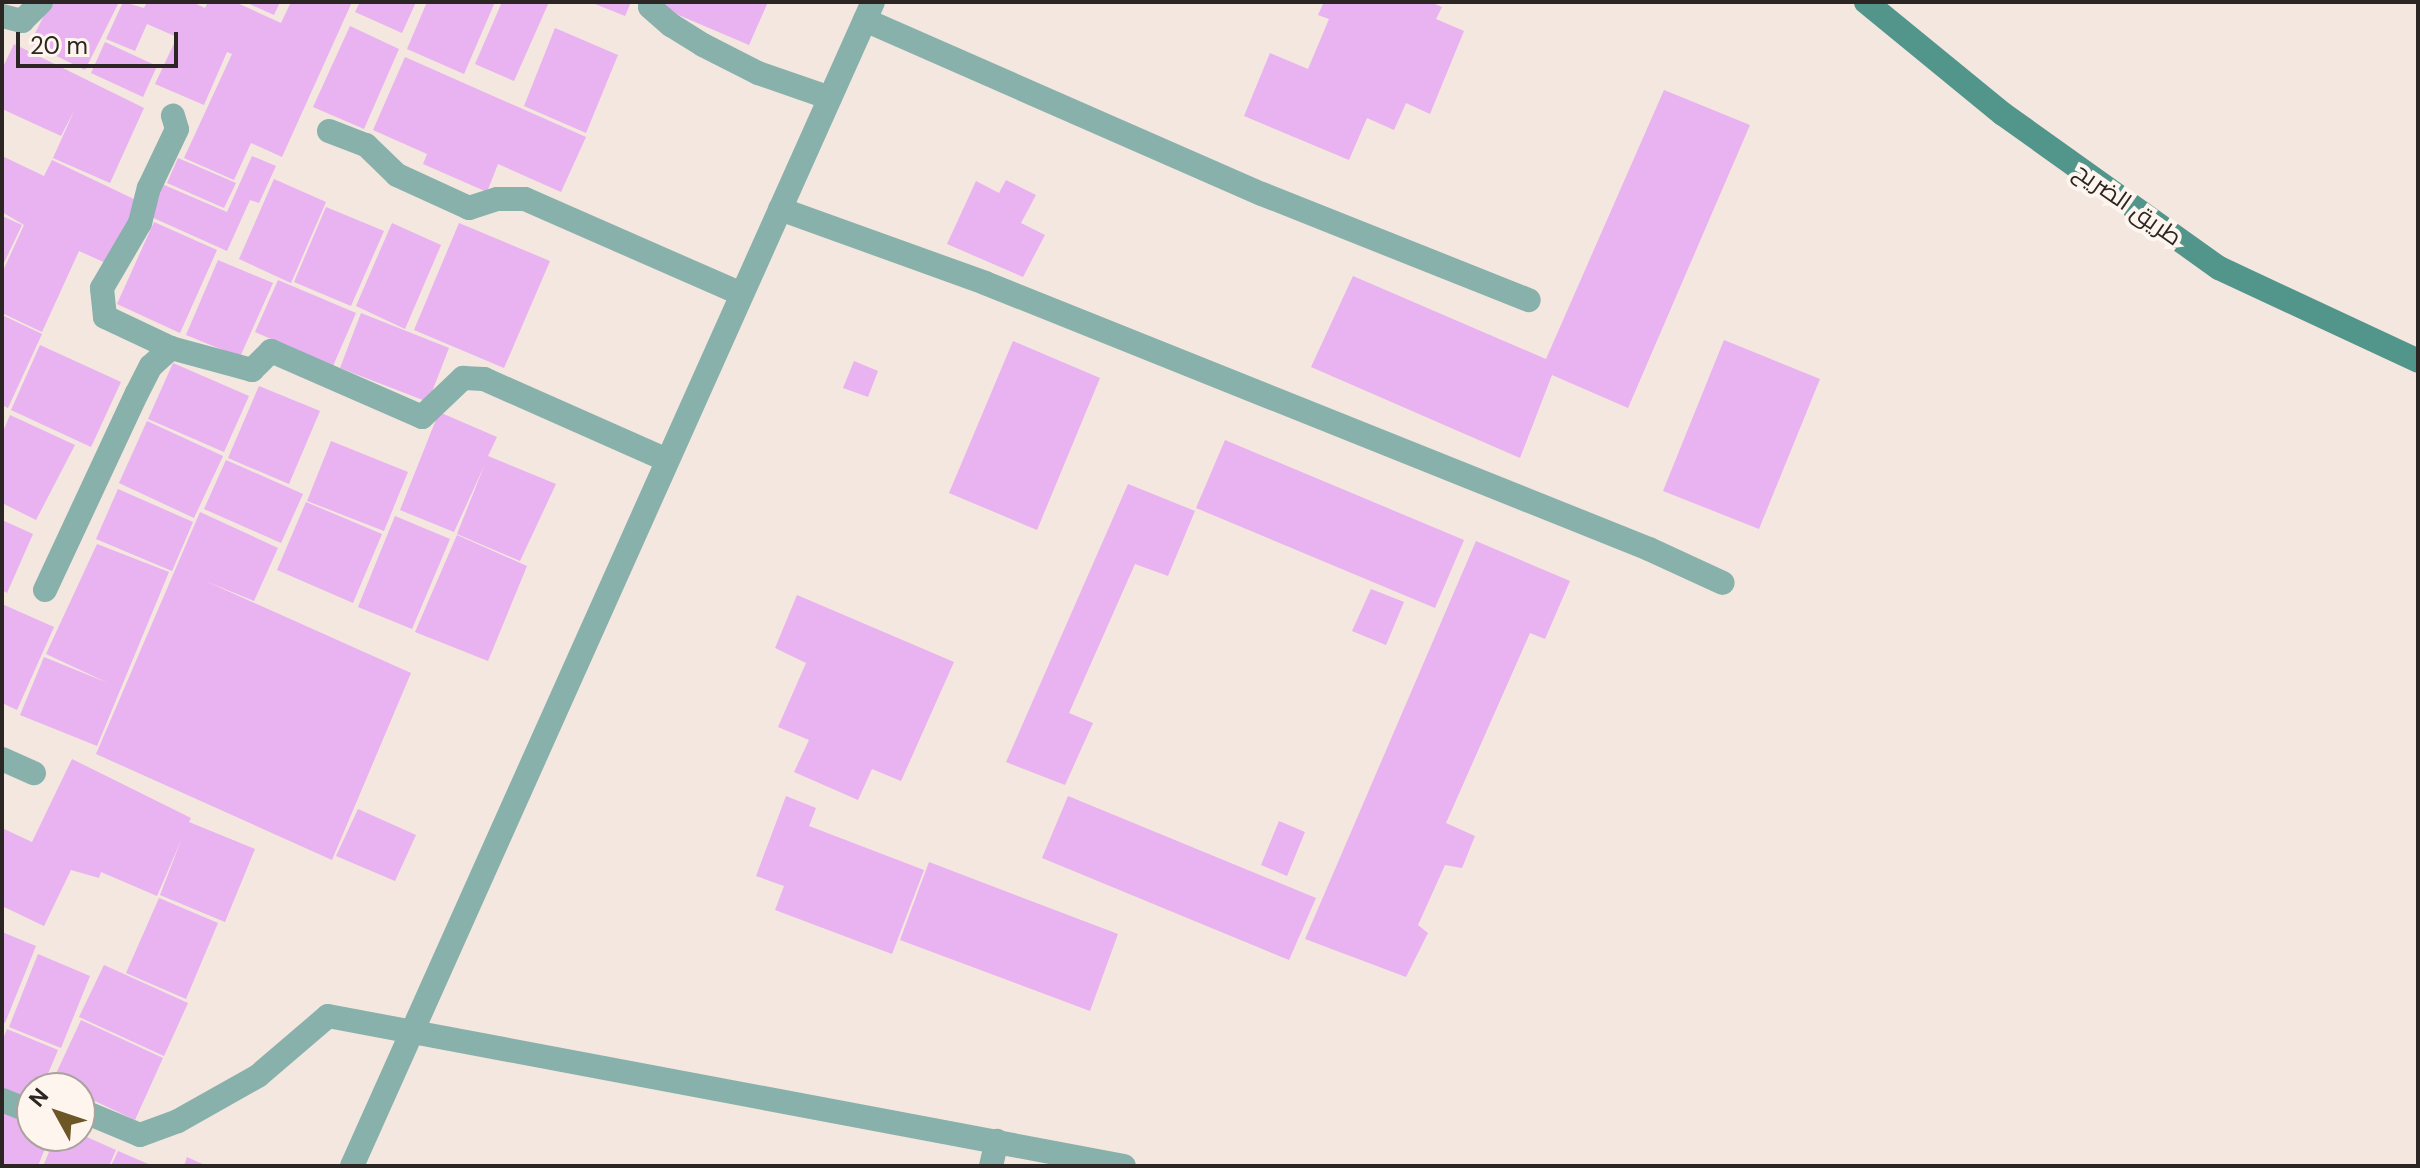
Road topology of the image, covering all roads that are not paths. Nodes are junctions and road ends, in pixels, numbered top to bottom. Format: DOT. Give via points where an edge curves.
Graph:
graph roads {
  1 [pos="41,2"];
  2 [pos="652,2"];
  3 [pos="1866,2"];
  4 [pos="869,11"];
  5 [pos="2,16"];
  6 [pos="830,98"];
  7 [pos="173,116"];
  8 [pos="329,131"];
  9 [pos="780,209"];
  10 [pos="741,294"];
  11 [pos="1529,300"];
  12 [pos="171,348"];
  13 [pos="2418,361"];
  14 [pos="667,460"];
  15 [pos="1723,583"];
  16 [pos="45,590"];
  17 [pos="2,759"];
  18 [pos="34,773"];
  19 [pos="409,1032"];
  20 [pos="96,1117"];
  21 [pos="997,1141"];
  22 [pos="352,1166"];
  23 [pos="991,1166"];
  24 [pos="1124,1166"];
  1 -- 5 [label="street" via="22,21"];
  2 -- 6 [label="street" via="650,7 671,25 703,45 758,73"];
  3 -- 13 [label="street, طريق الضريح" via="2003,114 2219,268"];
  4 -- 6 [label="street"];
  4 -- 11 [label="street" via="1262,194"];
  6 -- 9 [label="street"];
  7 -- 12 [label="street" via="177,129 149,188 140,223 102,288 105,317"];
  8 -- 10 [label="street" via="366,145 397,175 469,208 497,199 525,199"];
  9 -- 10 [label="street"];
  9 -- 15 [label="street" via="985,283"];
  10 -- 14 [label="street"];
  12 -- 14 [label="street" via="252,370 271,351 422,417 463,378 484,379"];
  12 -- 16 [label="street" via="151,366"];
  14 -- 19 [label="street"];
  17 -- 18 [label="street"];
  19 -- 20 [label="street" via="328,1016 258,1076 178,1121 140,1135"];
  19 -- 21 [label="street"];
  19 -- 22 [label="street"];
  21 -- 23 [label="street"];
  21 -- 24 [label="street"];
}
